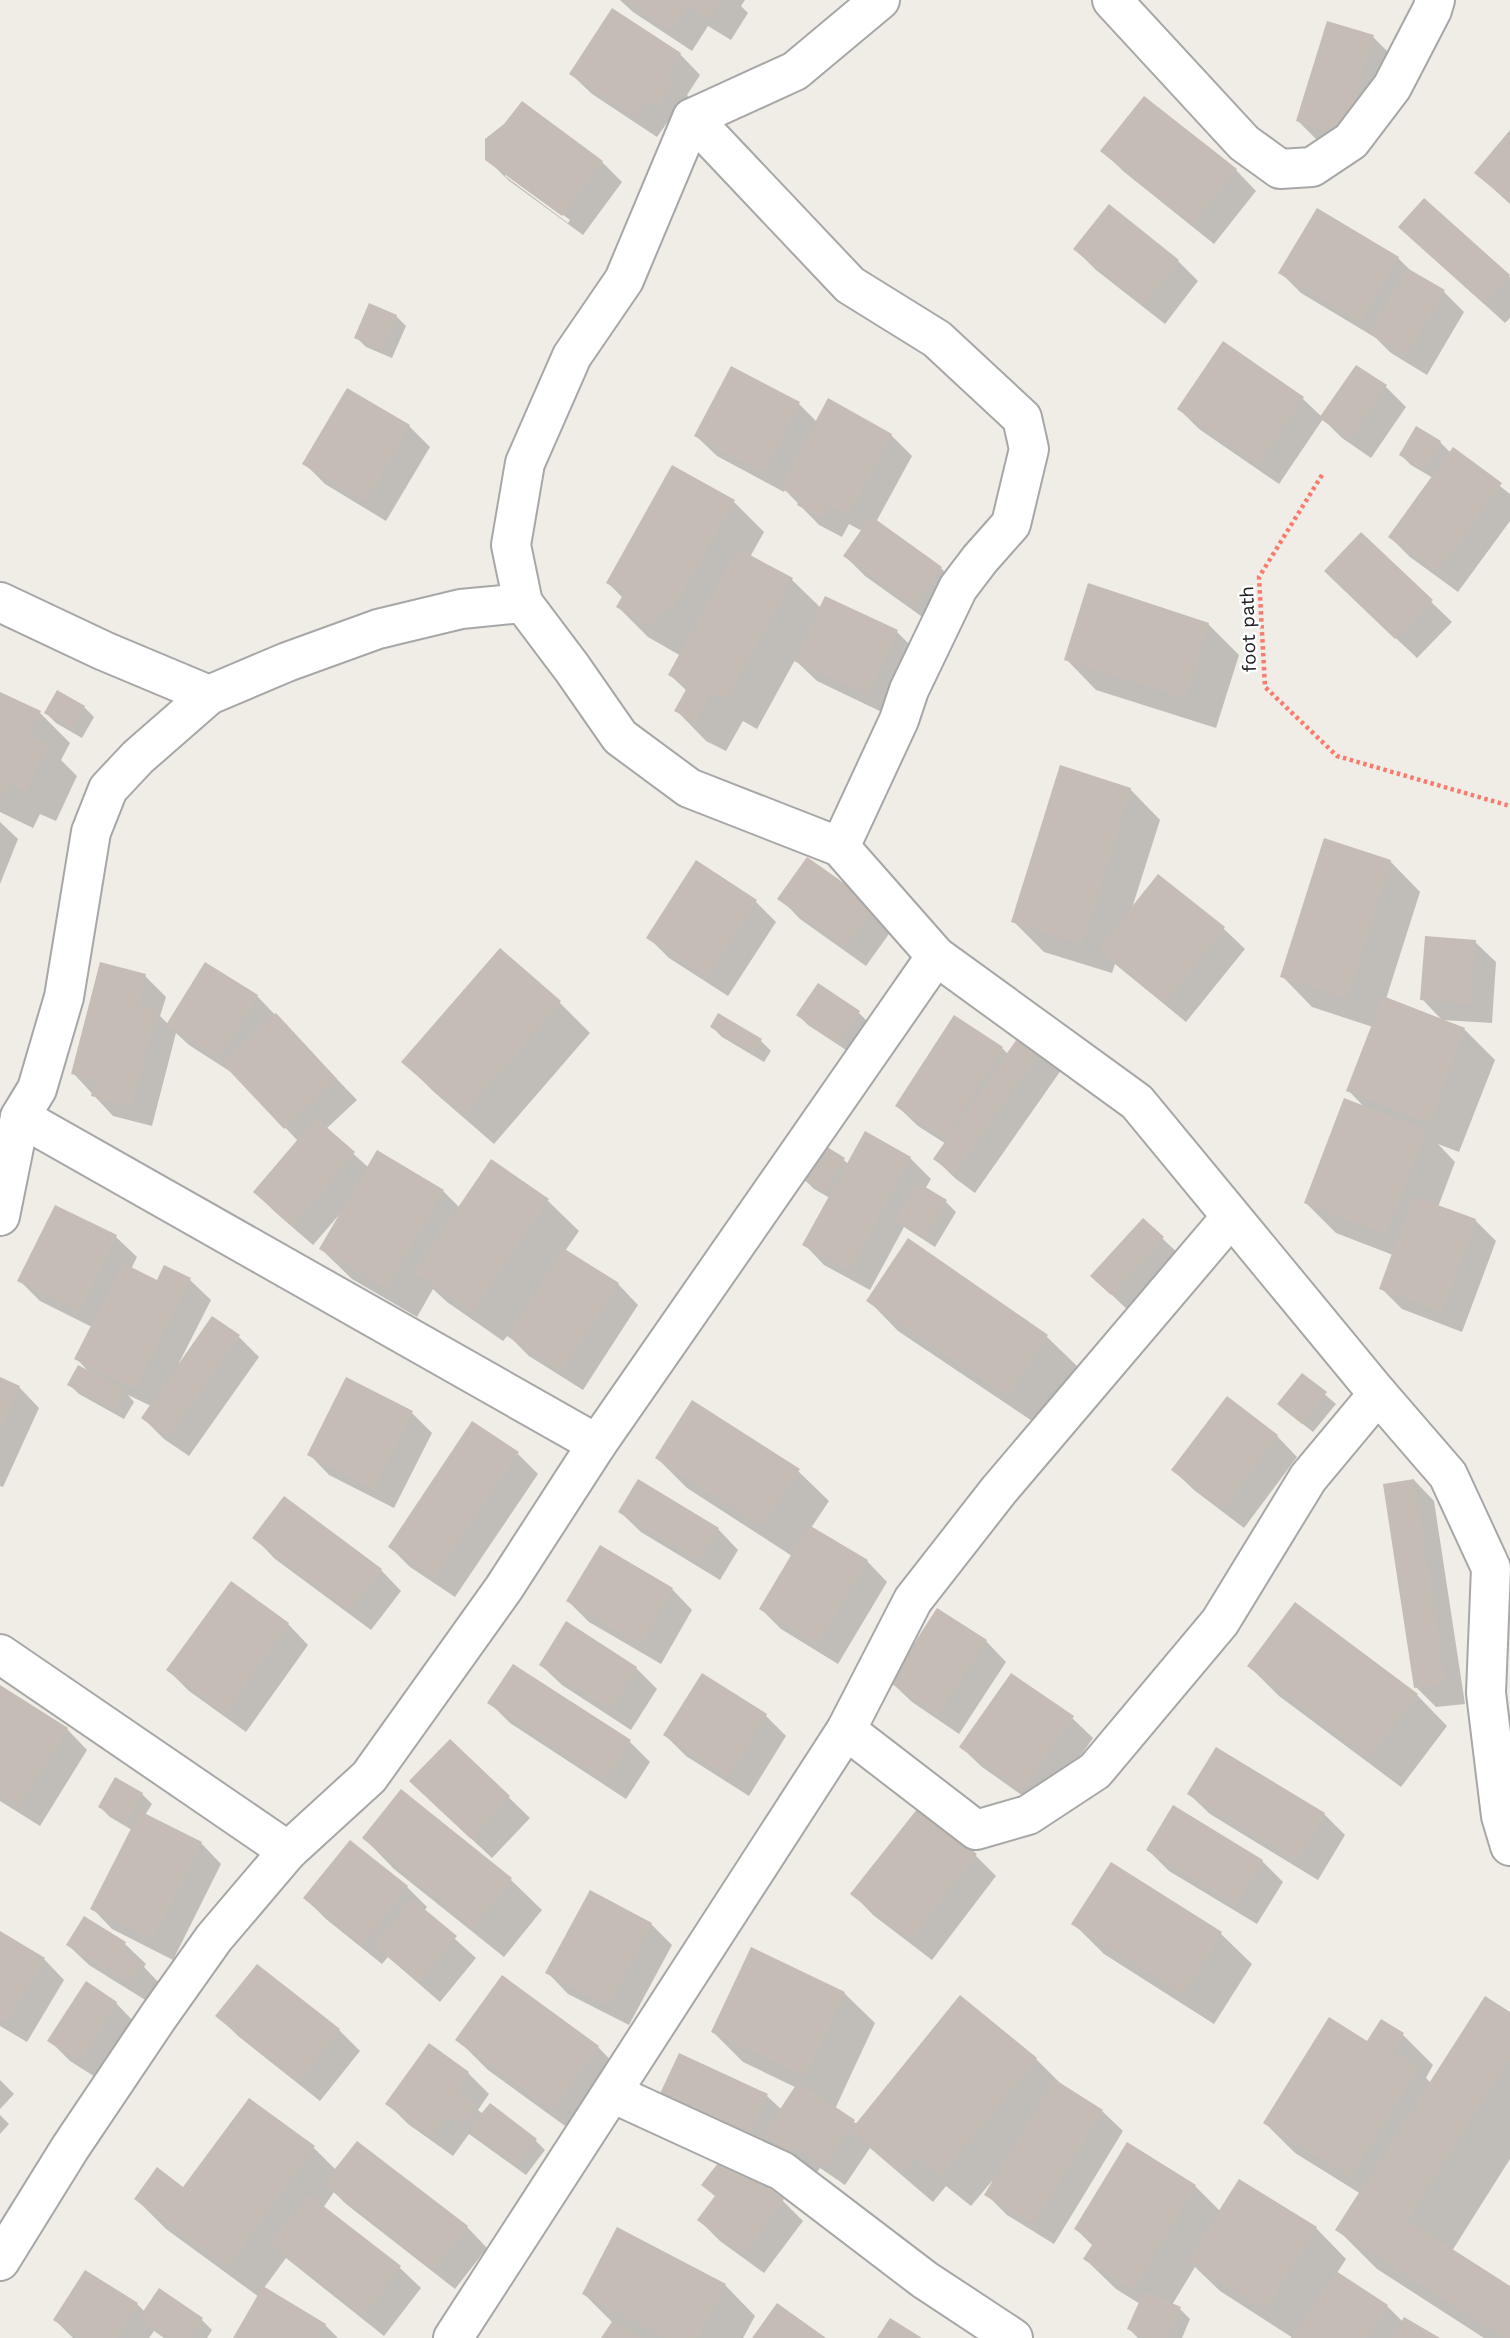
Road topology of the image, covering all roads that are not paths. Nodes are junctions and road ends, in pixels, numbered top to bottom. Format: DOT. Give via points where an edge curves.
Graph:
graph roads {
  1 [pos="880,0"];
  2 [pos="1112,0"];
  3 [pos="1435,0"];
  4 [pos="692,118"];
  5 [pos="0,603"];
  6 [pos="523,603"];
  7 [pos="209,695"];
  8 [pos="840,847"];
  9 [pos="936,956"];
  10 [pos="20,1117"];
  11 [pos="0,1216"];
  12 [pos="1231,1217"];
  13 [pos="1378,1394"];
  14 [pos="597,1444"];
  15 [pos="1504,1551"];
  16 [pos="0,1654"];
  17 [pos="846,1730"];
  18 [pos="1510,1846"];
  19 [pos="288,1851"];
  20 [pos="612,2093"];
  21 [pos="0,2261"];
  22 [pos="453,2338"];
  23 [pos="1013,2338"];
  1 -- 4 [label="street" via="795,71"];
  2 -- 3 [label="street" via="1244,143 1280,169 1312,167 1351,141 1392,87"];
  4 -- 6 [label="street" via="624,280 572,356 525,463 511,545"];
  4 -- 8 [label="street" via="850,285 937,339 1022,418 1029,449 1011,524 958,588"];
  5 -- 7 [label="street"];
  6 -- 7 [label="street" via="461,609 379,629"];
  6 -- 8 [label="street" via="620,737 689,788"];
  7 -- 10 [label="street" via="108,789 91,832 64,997 37,1088"];
  8 -- 9 [label="street"];
  9 -- 12 [label="street" via="1137,1102"];
  9 -- 14 [label="street"];
  10 -- 11 [label="street"];
  10 -- 14 [label="street"];
  12 -- 13 [label="street"];
  12 -- 17 [label="street" via="999,1490 913,1600"];
  13 -- 15 [label="street" via="1448,1475"];
  13 -- 17 [label="street" via="1308,1478 1220,1622 1096,1771 1028,1815 976,1830"];
  14 -- 19 [label="street" via="504,1588 369,1777"];
  15 -- 18 [label="street" via="1486,1693 1501,1816"];
  16 -- 19 [label="street"];
  17 -- 20 [label="street"];
  19 -- 21 [label="street" via="214,1938 158,2017"];
  20 -- 22 [label="street"];
  20 -- 23 [label="street" via="782,2171 925,2280"];
}
